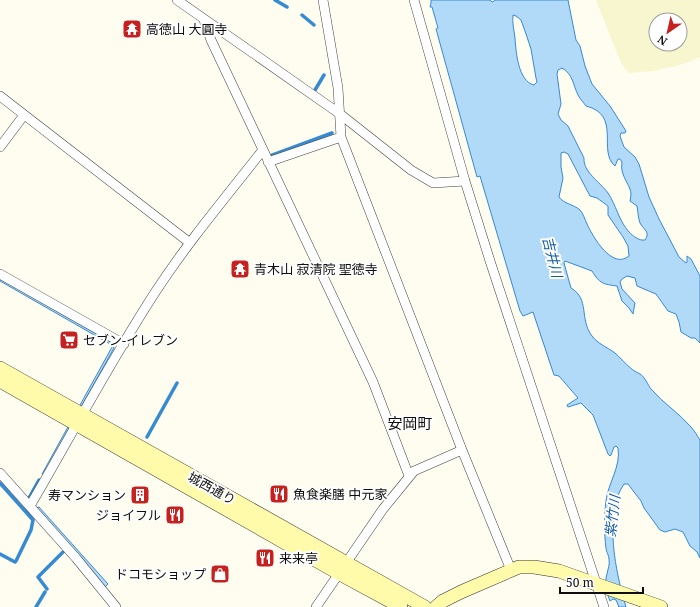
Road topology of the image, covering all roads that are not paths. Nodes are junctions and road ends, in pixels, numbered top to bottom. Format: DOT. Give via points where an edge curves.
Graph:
graph roads {
  1 [pos="177,0"];
  2 [pos="323,0"];
  3 [pos="414,0"];
  4 [pos="204,20"];
  5 [pos="0,96"];
  6 [pos="340,114"];
  7 [pos="24,115"];
  8 [pos="341,137"];
  9 [pos="0,147"];
  10 [pos="262,151"];
  11 [pos="268,162"];
  12 [pos="464,180"];
  13 [pos="190,243"];
  14 [pos="0,274"];
  15 [pos="124,344"];
  16 [pos="0,368"];
  17 [pos="0,381"];
  18 [pos="80,420"];
  19 [pos="462,450"];
  20 [pos="0,472"];
  21 [pos="409,476"];
  22 [pos="30,506"];
  23 [pos="343,569"];
  24 [pos="512,570"];
  25 [pos="599,585"];
  26 [pos="116,607"];
  27 [pos="316,607"];
  28 [pos="400,607"];
  29 [pos="425,607"];
  30 [pos="436,607"];
  31 [pos="604,607"];
  32 [pos="661,607"];
  1 -- 4 [label="street"];
  2 -- 6 [label="street"];
  3 -- 12 [label="street"];
  4 -- 6 [label="street"];
  4 -- 10 [label="street"];
  5 -- 7 [label="street"];
  6 -- 8 [label="street"];
  6 -- 12 [label="street" via="411,170 433,183"];
  7 -- 9 [label="street"];
  7 -- 13 [label="street"];
  8 -- 11 [label="street"];
  8 -- 19 [label="street"];
  10 -- 11 [label="street"];
  10 -- 13 [label="street"];
  11 -- 21 [label="street" via="373,382"];
  12 -- 25 [label="street"];
  13 -- 15 [label="street"];
  14 -- 15 [label="street"];
  15 -- 18 [label="street"];
  16 -- 18 [label="street, 城西通り"];
  17 -- 18 [label="street, 城西通り"];
  18 -- 22 [label="street"];
  18 -- 23 [label="street, 城西通り"];
  19 -- 21 [label="street" via="414,471"];
  19 -- 24 [label="street"];
  20 -- 22 [label="street"];
  21 -- 23 [label="street"];
  22 -- 26 [label="street"];
  23 -- 27 [label="street"];
  23 -- 28 [label="street, 城西通り"];
  23 -- 29 [label="street, 城西通り"];
  24 -- 25 [label="street" via="526,567 558,571"];
  24 -- 30 [label="street" via="461,592"];
  25 -- 31 [label="street"];
  25 -- 32 [label="street"];
}
